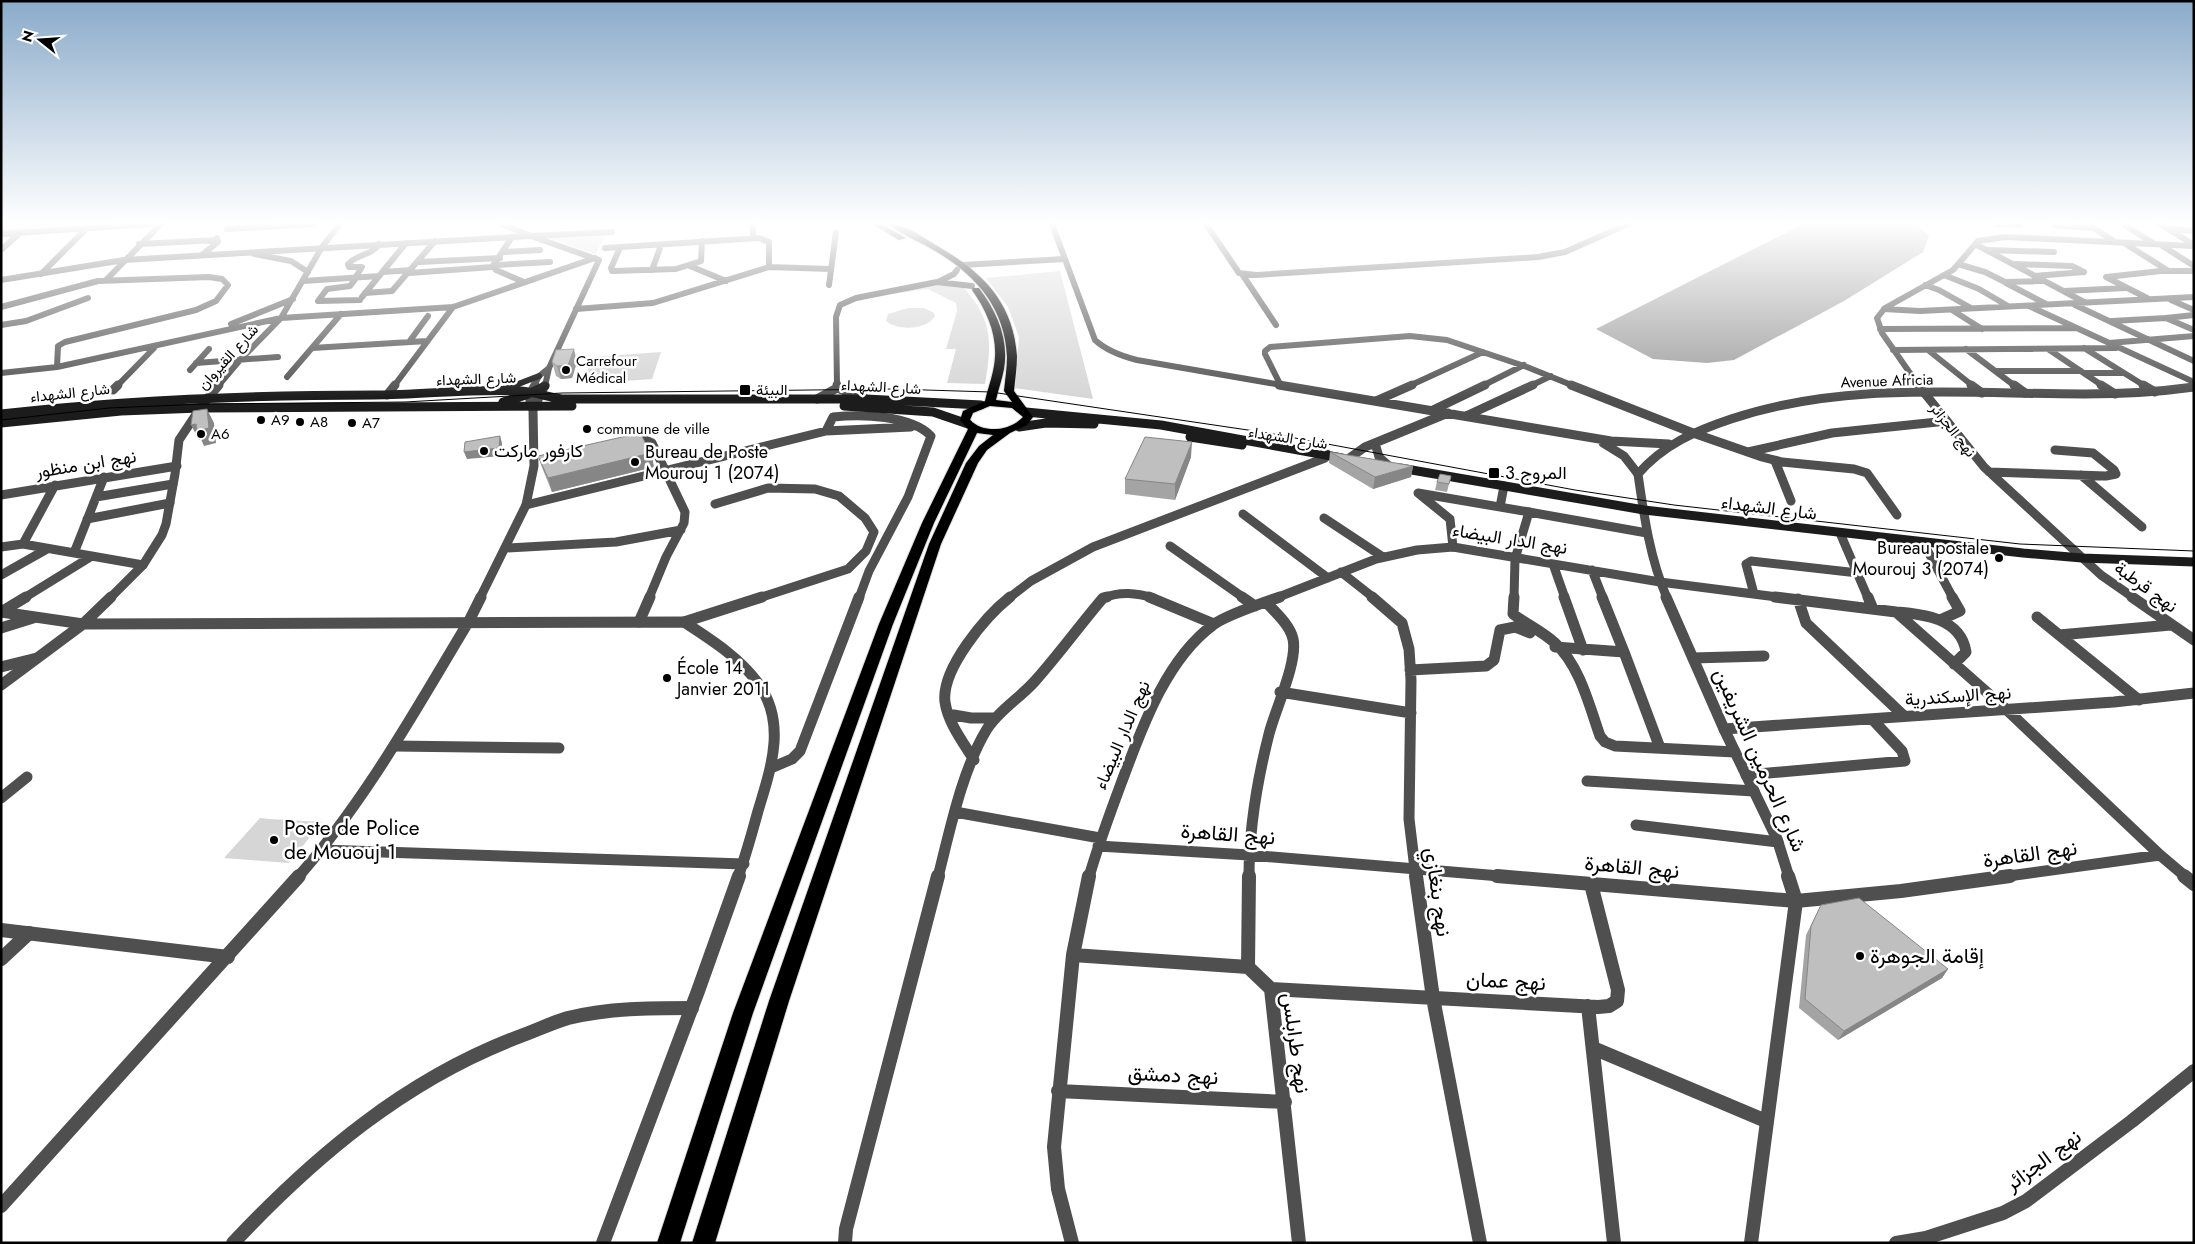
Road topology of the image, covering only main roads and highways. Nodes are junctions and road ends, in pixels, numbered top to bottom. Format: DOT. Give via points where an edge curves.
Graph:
graph roads {
  1 [pos="970,282"];
  2 [pos="979,282"];
  3 [pos="539,376"];
  4 [pos="544,386"];
  5 [pos="494,391"];
  6 [pos="530,392"];
  7 [pos="985,404"];
  8 [pos="474,406"];
  9 [pos="1024,410"];
  10 [pos="1,414"];
  11 [pos="1,423"];
  12 [pos="971,426"];
  13 [pos="1012,429"];
  14 [pos="1326,456"];
  15 [pos="2194,562"];
  16 [pos="668,1243"];
  17 [pos="704,1243"];
  1 -- 7 [label="highway" via="996,324 1000,347 999,365"];
  2 -- 9 [label="highway" via="999,304 1008,323 1013,356 1009,391"];
  3 -- 5 [label="main road"];
  4 -- 6 [label="main road"];
  5 -- 6 [label="main road, شارع الشهداء"];
  5 -- 10 [label="main road, شارع الشهداء" via="208,397"];
  6 -- 7 [label="main road, شارع الشهداء" via="541,397 579,399 816,398"];
  6 -- 8 [label="main road" via="508,401"];
  7 -- 9 [label="highway" via="1008,403"];
  7 -- 12 [label="highway" via="965,415"];
  8 -- 11 [label="main road, شارع الشهداء" via="200,408 121,411"];
  8 -- 12 [label="main road, شارع الشهداء" via="855,406 933,412"];
  9 -- 13 [label="highway" via="1028,417"];
  9 -- 14 [label="main road, شارع الشهداء" via="1161,425"];
  12 -- 13 [label="highway" via="989,432"];
  12 -- 16 [label="highway" via="886,624 743,1013"];
  13 -- 14 [label="main road, شارع الشهداء" via="1046,423 1105,425"];
  13 -- 17 [label="highway" via="983,448 972,463 935,544 779,1001"];
  14 -- 15 [label="main road, شارع الشهداء" via="1644,510 2082,558"];
}
